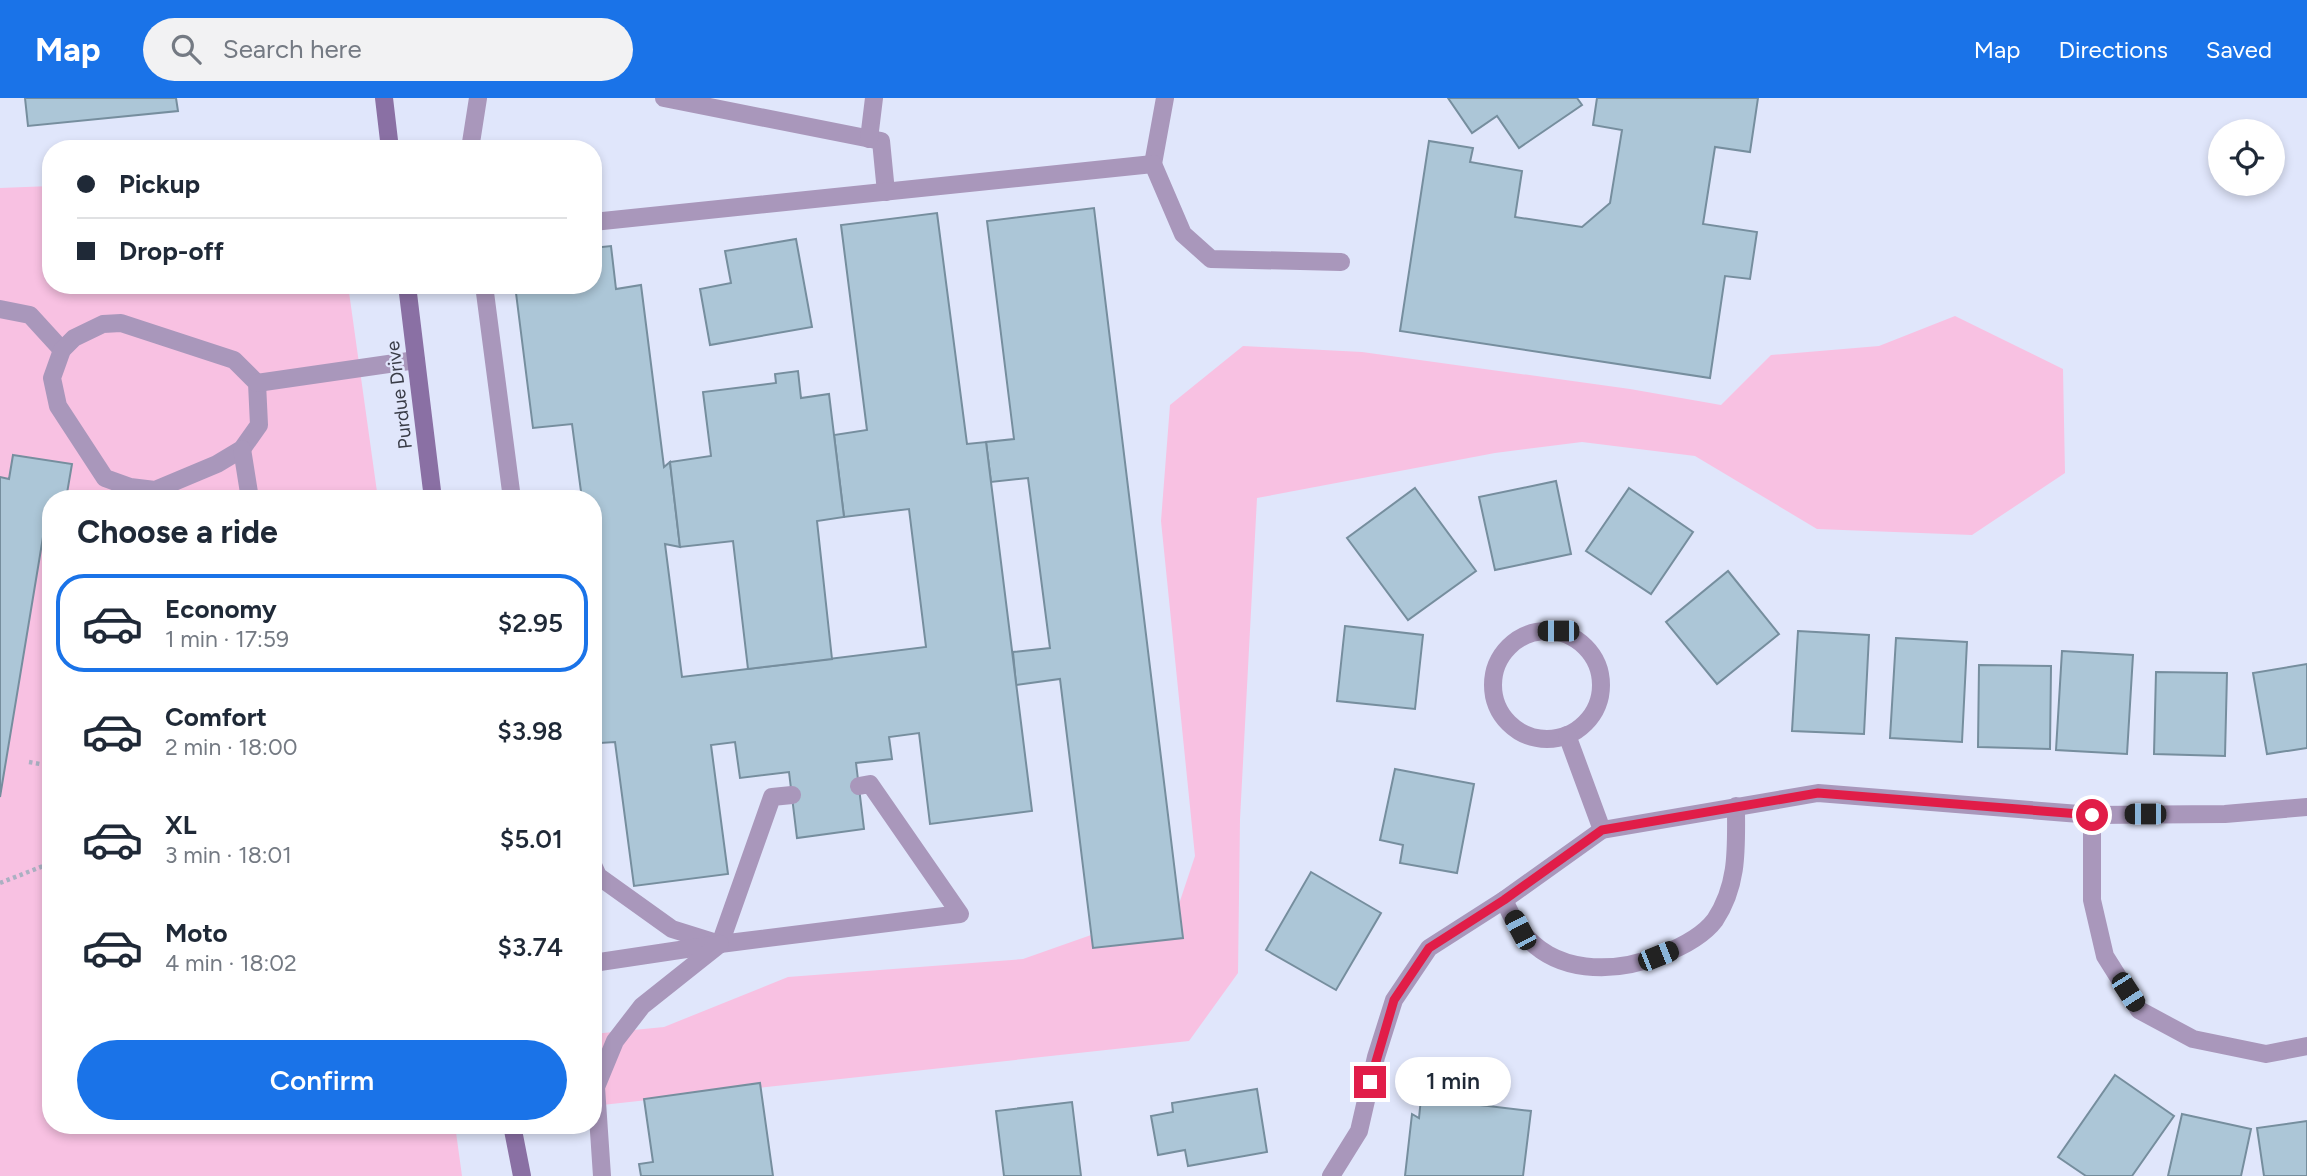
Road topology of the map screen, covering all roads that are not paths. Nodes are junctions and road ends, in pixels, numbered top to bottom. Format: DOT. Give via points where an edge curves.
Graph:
graph roads {
  1 [pos="384,98"];
  2 [pos="478,98"];
  3 [pos="664,98"];
  4 [pos="874,98"];
  5 [pos="1165,98"];
  6 [pos="869,139"];
  7 [pos="389,140"];
  8 [pos="471,140"];
  9 [pos="1153,164"];
  10 [pos="886,192"];
  11 [pos="602,221"];
  12 [pos="1341,262"];
  13 [pos="408,294"];
  14 [pos="485,294"];
  15 [pos="0,309"];
  16 [pos="62,350"];
  17 [pos="416,360"];
  18 [pos="257,383"];
  19 [pos="242,449"];
  20 [pos="249,490"];
  21 [pos="432,490"];
  22 [pos="512,490"];
  23 [pos="1567,735"];
  24 [pos="859,786"];
  25 [pos="792,795"];
  26 [pos="1736,806"];
  27 [pos="2307,807"];
  28 [pos="2092,815"];
  29 [pos="1602,830"];
  30 [pos="602,879"];
  31 [pos="1504,900"];
  32 [pos="720,944"];
  33 [pos="602,962"];
  34 [pos="2307,1046"];
  35 [pos="602,1072"];
  36 [pos="514,1134"];
  37 [pos="599,1134"];
  38 [pos="522,1176"];
  39 [pos="602,1176"];
  40 [pos="1331,1176"];
  1 -- 7 [label="street"];
  2 -- 8 [label="street"];
  3 -- 6 [label="street"];
  4 -- 6 [label="street"];
  5 -- 9 [label="street"];
  6 -- 10 [label="street" via="881,141"];
  9 -- 10 [label="street"];
  9 -- 12 [label="street" via="1183,234 1211,258"];
  10 -- 11 [label="street"];
  13 -- 17 [label="street, Purdue Drive"];
  14 -- 22 [label="street"];
  15 -- 16 [label="street" via="30,315"];
  16 -- 18 [label="street" via="74,338 103,324 121,323 234,360"];
  16 -- 19 [label="street" via="52,378 58,406 105,478 155,490"];
  17 -- 18 [label="street"];
  17 -- 21 [label="street, Purdue Drive"];
  18 -- 19 [label="street" via="259,425"];
  19 -- 20 [label="street"];
  23 -- 23 [label="street" via="1583,726 1595,711 1602,679 1597,662 1577,639 1558,631 1521,636 1497,663 1494,699 1503,717 1528,736"];
  23 -- 29 [label="street"];
  24 -- 32 [label="street" via="870,785 960,914"];
  25 -- 32 [label="street" via="772,797"];
  26 -- 28 [label="street" via="1818,793"];
  26 -- 29 [label="street"];
  26 -- 31 [label="street" via="1736,873 1714,921 1682,947 1633,966 1592,969 1549,956 1520,930"];
  27 -- 28 [label="street" via="2225,814"];
  28 -- 34 [label="street" via="2092,900 2105,956 2139,1010 2193,1040 2266,1054"];
  29 -- 31 [label="street"];
  30 -- 32 [label="street" via="672,929"];
  31 -- 40 [label="street" via="1429,948 1394,1000 1359,1131"];
  32 -- 33 [label="street"];
  32 -- 35 [label="street" via="642,1006 615,1041"];
  36 -- 38 [label="street"];
  37 -- 39 [label="street"];
}
